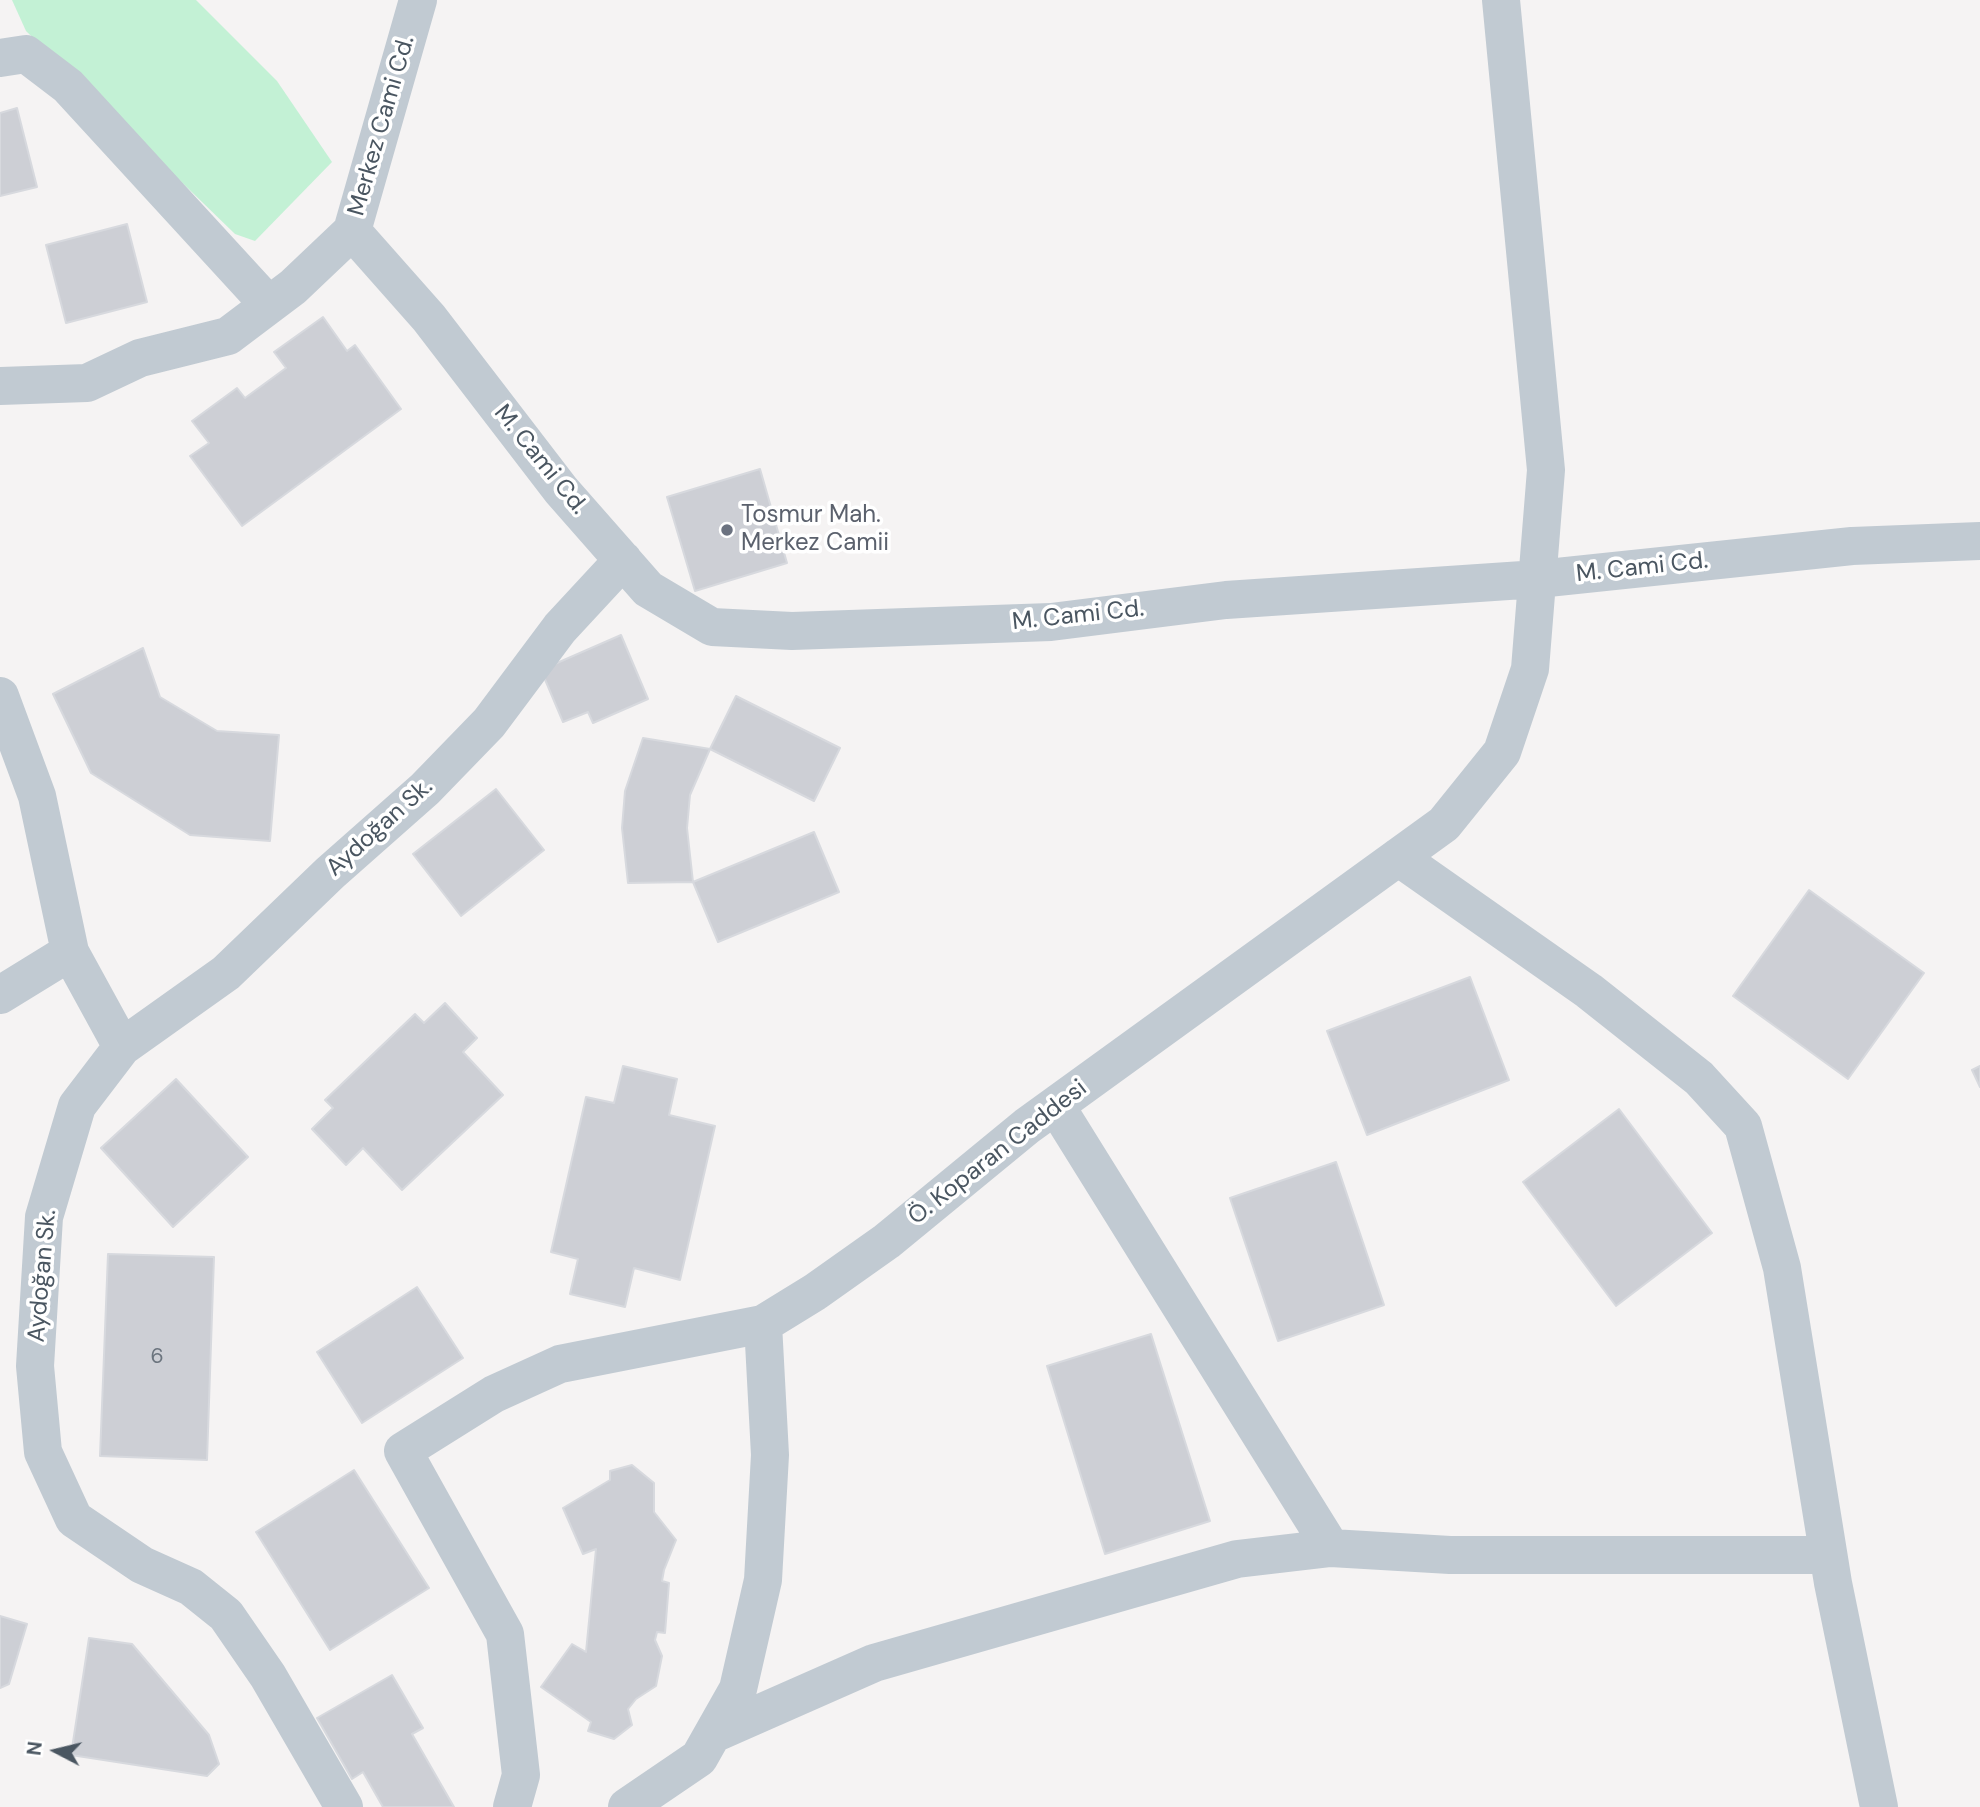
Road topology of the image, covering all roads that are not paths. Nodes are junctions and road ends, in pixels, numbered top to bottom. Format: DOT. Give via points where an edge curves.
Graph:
graph roads {
  1 [pos="418,0"];
  2 [pos="1501,0"];
  3 [pos="0,58"];
  4 [pos="352,231"];
  5 [pos="270,305"];
  6 [pos="0,386"];
  7 [pos="1980,541"];
  8 [pos="622,560"];
  9 [pos="1538,579"];
  10 [pos="0,696"];
  11 [pos="1398,857"];
  12 [pos="69,952"];
  13 [pos="0,995"];
  14 [pos="122,1047"];
  15 [pos="1056,1106"];
  16 [pos="763,1324"];
  17 [pos="1331,1548"];
  18 [pos="1828,1555"];
  19 [pos="712,1734"];
  20 [pos="344,1807"];
  21 [pos="513,1807"];
  22 [pos="627,1807"];
  23 [pos="1879,1807"];
  1 -- 4 [label="street, Merkez Cami Cd."];
  2 -- 9 [label="street, Ö. Koparan Caddesi" via="1546,470"];
  3 -- 5 [label="street" via="26,54 68,86"];
  4 -- 5 [label="street, Merkez Cami Cd."];
  4 -- 8 [label="street, M. Cami Cd." via="429,318 561,490"];
  5 -- 6 [label="street, Merkez Cami Cd." via="228,336 140,358 87,383"];
  7 -- 9 [label="street, M. Cami Cd." via="1852,546"];
  8 -- 9 [label="street, M. Cami Cd." via="648,589 712,627 792,631 1051,622 1226,600"];
  8 -- 14 [label="street, Aydoğan Sk." via="560,628 489,723 425,789 226,973"];
  9 -- 11 [label="street, Ö. Koparan Caddesi" via="1530,669 1502,752 1444,824"];
  10 -- 12 [label="street" via="37,796"];
  11 -- 15 [label="street, Ö. Koparan Caddesi"];
  11 -- 18 [label="street" via="1589,991 1699,1078 1743,1126 1782,1268"];
  12 -- 13 [label="street"];
  12 -- 14 [label="street"];
  14 -- 20 [label="street, Aydoğan Sk." via="77,1106 44,1217 35,1366 43,1452 74,1519 142,1565 191,1587 226,1615 268,1676"];
  15 -- 16 [label="street, Ö. Koparan Caddesi" via="887,1241"];
  15 -- 17 [label="street"];
  16 -- 19 [label="street" via="770,1455 762,1580 738,1689"];
  16 -- 21 [label="street" via="560,1364 494,1394 403,1451 505,1634 521,1775"];
  17 -- 18 [label="street" via="1450,1555"];
  17 -- 19 [label="street" via="1237,1559 874,1663"];
  18 -- 23 [label="street"];
  19 -- 22 [label="street" via="699,1758"];
}
